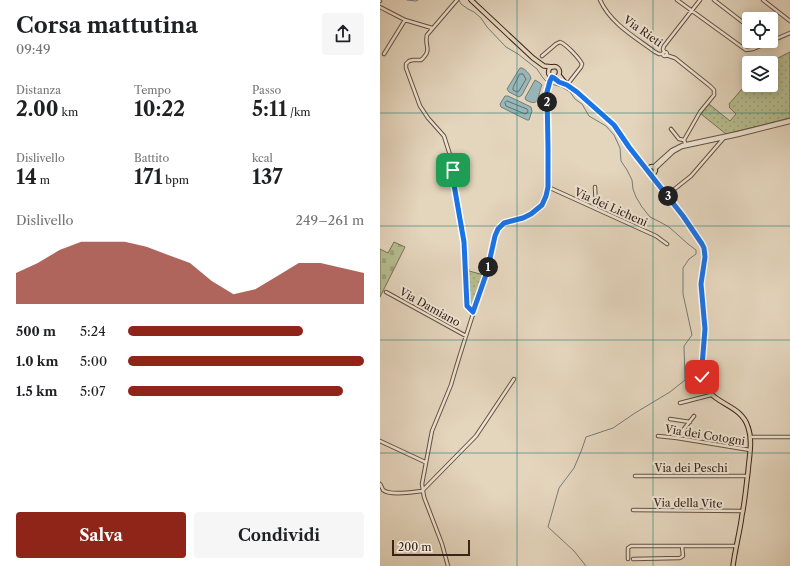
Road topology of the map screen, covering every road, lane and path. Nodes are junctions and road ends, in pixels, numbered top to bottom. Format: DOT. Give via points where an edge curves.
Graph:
graph roads {
  1 [pos="457,0"];
  2 [pos="472,0"];
  3 [pos="600,0"];
  4 [pos="677,0"];
  5 [pos="700,0"];
  6 [pos="714,0"];
  7 [pos="763,0"];
  8 [pos="380,7"];
  9 [pos="692,11"];
  10 [pos="405,20"];
  11 [pos="790,21"];
  12 [pos="742,22"];
  13 [pos="432,28"];
  14 [pos="790,33"];
  15 [pos="778,38"];
  16 [pos="742,47"];
  17 [pos="743,48"];
  18 [pos="755,48"];
  19 [pos="384,54"];
  20 [pos="664,54"];
  21 [pos="542,56"];
  22 [pos="539,63"];
  23 [pos="552,67"];
  24 [pos="549,72"];
  25 [pos="559,75"];
  26 [pos="552,79"];
  27 [pos="567,85"];
  28 [pos="790,121"];
  29 [pos="671,129"];
  30 [pos="724,137"];
  31 [pos="684,142"];
  32 [pos="652,170"];
  33 [pos="548,187"];
  34 [pos="595,187"];
  35 [pos="667,195"];
  36 [pos="596,208"];
  37 [pos="667,244"];
  38 [pos="386,292"];
  39 [pos="473,312"];
  40 [pos="466,336"];
  41 [pos="514,379"];
  42 [pos="711,395"];
  43 [pos="680,403"];
  44 [pos="694,416"];
  45 [pos="670,419"];
  46 [pos="690,422"];
  47 [pos="658,436"];
  48 [pos="750,437"];
  49 [pos="790,437"];
  50 [pos="677,438"];
  51 [pos="380,441"];
  52 [pos="750,450"];
  53 [pos="425,462"];
  54 [pos="635,476"];
  55 [pos="747,476"];
  56 [pos="380,484"];
  57 [pos="422,491"];
  58 [pos="633,510"];
  59 [pos="743,511"];
  60 [pos="682,546"];
  61 [pos="736,546"];
  62 [pos="628,558"];
  63 [pos="633,559"];
  64 [pos="448,566"];
  65 [pos="734,566"];
  1 -- 13 [label="street"];
  2 -- 22 [label="main road"];
  3 -- 20 [label="street, Via Rieti" via="616,23 655,52"];
  4 -- 9 [label="street"];
  5 -- 9 [label="street"];
  6 -- 12 [label="street"];
  7 -- 11 [label="street"];
  8 -- 10 [label="street"];
  9 -- 16 [label="street"];
  9 -- 20 [label="street" via="664,46"];
  10 -- 13 [label="street"];
  10 -- 19 [label="street"];
  13 -- 39 [label="street" via="426,36 427,54 421,60 408,61 406,68 420,106 445,137 451,158 464,242 467,306"];
  14 -- 15 [label="street"];
  17 -- 18 [label="street"];
  20 -- 31 [label="street, Via Rieti" via="675,58 714,92 714,96 700,112"];
  21 -- 27 [label="street" via="560,42 580,60 581,67"];
  22 -- 23 [label="main road"];
  22 -- 24 [label="main road"];
  23 -- 24 [label="main road"];
  23 -- 25 [label="main road" via="559,70"];
  24 -- 26 [label="main road"];
  25 -- 26 [label="main road"];
  25 -- 27 [label="main road"];
  26 -- 27 [label="main road"];
  26 -- 33 [label="street" via="547,92"];
  27 -- 32 [label="main road" via="614,125 643,164"];
  28 -- 30 [label="street" via="745,134"];
  29 -- 31 [label="street"];
  30 -- 31 [label="street"];
  30 -- 32 [label="street" via="680,148"];
  30 -- 35 [label="street" via="692,174"];
  31 -- 32 [label="street"];
  32 -- 35 [label="main road"];
  33 -- 36 [label="street, Via dei Licheni"];
  33 -- 39 [label="street" via="542,205 525,217 504,223 498,229"];
  34 -- 36 [label="street"];
  35 -- 42 [label="main road" via="704,247 701,284 705,329 702,373 704,384"];
  36 -- 37 [label="street, Via dei Licheni" via="656,236"];
  38 -- 40 [label="street, Via Damiano"];
  39 -- 40 [label="street"];
  40 -- 53 [label="street" via="450,388 432,431"];
  41 -- 57 [label="street" via="475,438"];
  42 -- 43 [label="street"];
  42 -- 48 [label="main road" via="742,415"];
  44 -- 46 [label="street"];
  45 -- 46 [label="street"];
  46 -- 50 [label="street"];
  47 -- 50 [label="street, Via dei Cotogni"];
  48 -- 49 [label="street"];
  48 -- 52 [label="main road"];
  50 -- 52 [label="street, Via dei Cotogni"];
  51 -- 53 [label="street"];
  52 -- 55 [label="main road"];
  53 -- 57 [label="street"];
  54 -- 55 [label="street, Via dei Peschi"];
  55 -- 59 [label="main road"];
  56 -- 57 [label="street" via="389,492"];
  57 -- 64 [label="street"];
  58 -- 59 [label="street, Via della Vite"];
  59 -- 61 [label="main road"];
  60 -- 61 [label="street"];
  60 -- 62 [label="street" via="631,546 628,548"];
  60 -- 63 [label="street" via="683,556 680,558"];
  61 -- 65 [label="main road"];
}
